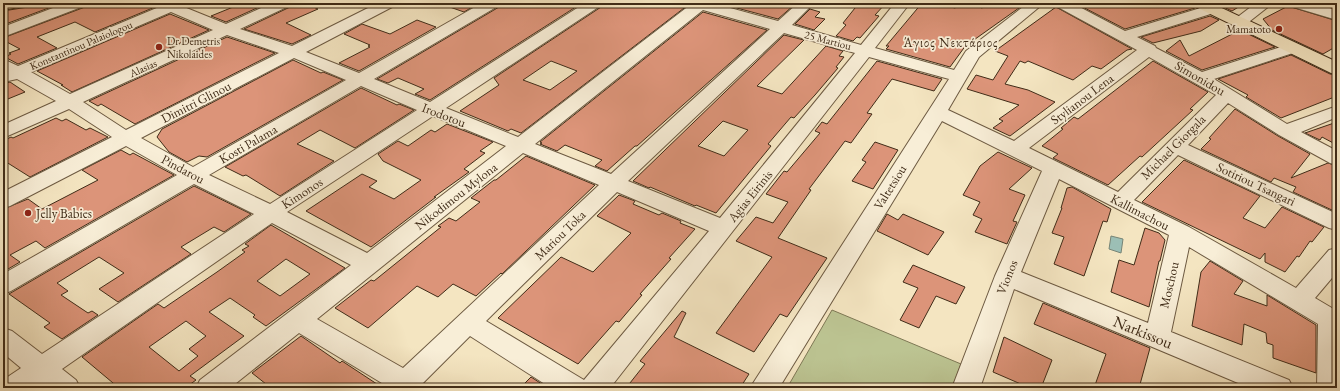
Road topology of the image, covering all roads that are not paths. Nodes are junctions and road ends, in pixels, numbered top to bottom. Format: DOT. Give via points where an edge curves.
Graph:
graph roads {
  1 [pos="19,3"];
  2 [pos="79,3"];
  3 [pos="284,3"];
  4 [pos="390,3"];
  5 [pos="493,3"];
  6 [pos="595,3"];
  7 [pos="700,3"];
  8 [pos="807,3"];
  9 [pos="903,3"];
  10 [pos="1060,3"];
  11 [pos="1266,3"];
  12 [pos="1295,3"];
  13 [pos="171,4"];
  14 [pos="1035,4"];
  15 [pos="3,5"];
  16 [pos="1206,6"];
  17 [pos="1337,15"];
  18 [pos="1240,22"];
  19 [pos="781,27"];
  20 [pos="227,30"];
  21 [pos="3,32"];
  22 [pos="1125,36"];
  23 [pos="1293,48"];
  24 [pos="1149,49"];
  25 [pos="866,50"];
  26 [pos="292,52"];
  27 [pos="1337,69"];
  28 [pos="8,72"];
  29 [pos="959,77"];
  30 [pos="1200,78"];
  31 [pos="358,80"];
  32 [pos="1227,94"];
  33 [pos="70,101"];
  34 [pos="430,110"];
  35 [pos="1337,111"];
  36 [pos="938,112"];
  37 [pos="1286,131"];
  38 [pos="3,132"];
  39 [pos="126,138"];
  40 [pos="521,144"];
  41 [pos="1174,146"];
  42 [pos="1015,149"];
  43 [pos="1337,159"];
  44 [pos="1054,169"];
  45 [pos="194,176"];
  46 [pos="614,183"];
  47 [pos="3,200"];
  48 [pos="1120,202"];
  49 [pos="271,213"];
  50 [pos="1337,223"];
  51 [pos="724,228"];
  52 [pos="1181,232"];
  53 [pos="1337,256"];
  54 [pos="369,264"];
  55 [pos="1007,276"];
  56 [pos="3,285"];
  57 [pos="1298,301"];
  58 [pos="298,320"];
  59 [pos="468,322"];
  60 [pos="1334,322"];
  61 [pos="3,338"];
  62 [pos="1157,338"];
  63 [pos="42,369"];
  64 [pos="971,386"];
  65 [pos="12,388"];
  66 [pos="66,388"];
  67 [pos="210,388"];
  68 [pos="574,388"];
  69 [pos="594,388"];
  70 [pos="764,388"];
  71 [pos="1279,388"];
  72 [pos="1332,388"];
  1 -- 15 [label="main road"];
  2 -- 21 [label="street"];
  3 -- 20 [label="street, Alasias"];
  4 -- 26 [label="street, Dimitri Glinou"];
  5 -- 31 [label="street, Kosti Palama"];
  6 -- 34 [label="street, Kimonos"];
  7 -- 19 [label="street, 25 Martiou"];
  7 -- 40 [label="street, Nikodimou Mylona"];
  8 -- 19 [label="street, Mariou Toka"];
  9 -- 25 [label="street, Agias Eirinis"];
  10 -- 22 [label="street, Simonidou"];
  11 -- 18 [label="street"];
  12 -- 17 [label="street"];
  13 -- 20 [label="street, Irodotou"];
  13 -- 28 [label="street, Konstantinou Palaiologou"];
  14 -- 29 [label="street, Valtetsiou" via="972,54"];
  16 -- 18 [label="main road"];
  16 -- 22 [label="street"];
  18 -- 23 [label="main road"];
  19 -- 25 [label="street, 25 Martiou"];
  19 -- 46 [label="street, Mariou Toka"];
  20 -- 26 [label="street, Irodotou"];
  20 -- 33 [label="street, Alasias"];
  22 -- 24 [label="street, Simonidou"];
  23 -- 27 [label="main road"];
  23 -- 30 [label="street"];
  24 -- 30 [label="street, Simonidou"];
  24 -- 42 [label="street, Stylianou Lena"];
  25 -- 29 [label="street, 25 Martiou"];
  25 -- 51 [label="street, Agias Eirinis"];
  26 -- 31 [label="street, Irodotou"];
  26 -- 39 [label="street, Dimitri Glinou"];
  28 -- 33 [label="street, Pindarou"];
  29 -- 36 [label="street, Valtetsiou"];
  30 -- 32 [label="street, Simonidou"];
  31 -- 34 [label="street, Irodotou"];
  31 -- 45 [label="street, Kosti Palama"];
  32 -- 37 [label="street, Simonidou"];
  32 -- 41 [label="street, Michael Giorgala"];
  33 -- 38 [label="street, Alasias"];
  33 -- 39 [label="street, Pindarou"];
  34 -- 40 [label="street, Irodotou"];
  34 -- 49 [label="street, Kimonos"];
  35 -- 37 [label="street"];
  36 -- 42 [label="street, Kallimachou"];
  36 -- 70 [label="street, Valtetsiou"];
  37 -- 43 [label="street, Simonidou"];
  39 -- 45 [label="street, Pindarou"];
  39 -- 47 [label="street, Dimitri Glinou"];
  40 -- 46 [label="street, Irodotou"];
  40 -- 54 [label="street, Nikodimou Mylona"];
  41 -- 48 [label="street, Michael Giorgala"];
  41 -- 50 [label="street, Sotiriou Tsangari"];
  42 -- 44 [label="street, Kallimachou"];
  44 -- 48 [label="street, Kallimachou"];
  44 -- 55 [label="street, Vionos"];
  45 -- 49 [label="street, Pindarou"];
  45 -- 56 [label="street, Kosti Palama"];
  46 -- 51 [label="street, Irodotou"];
  46 -- 59 [label="street, Mariou Toka"];
  48 -- 52 [label="street, Kallimachou"];
  49 -- 54 [label="street, Pindarou"];
  49 -- 63 [label="street, Kimonos"];
  51 -- 69 [label="street, Agias Eirinis"];
  52 -- 57 [label="street, Kallimachou"];
  52 -- 62 [label="street, Moschou"];
  53 -- 57 [label="street"];
  54 -- 58 [label="street, Nikodimou Mylona"];
  55 -- 62 [label="street, Narkissou"];
  55 -- 64 [label="street, Vionos"];
  57 -- 60 [label="street, Kallimachou"];
  58 -- 59 [label="street, Mariou Toka" via="405,383"];
  58 -- 67 [label="street, Nikodimou Mylona"];
  59 -- 68 [label="street"];
  60 -- 72 [label="street"];
  61 -- 63 [label="street"];
  62 -- 71 [label="street, Narkissou"];
  63 -- 65 [label="street, Kimonos"];
  63 -- 66 [label="street"];
}
